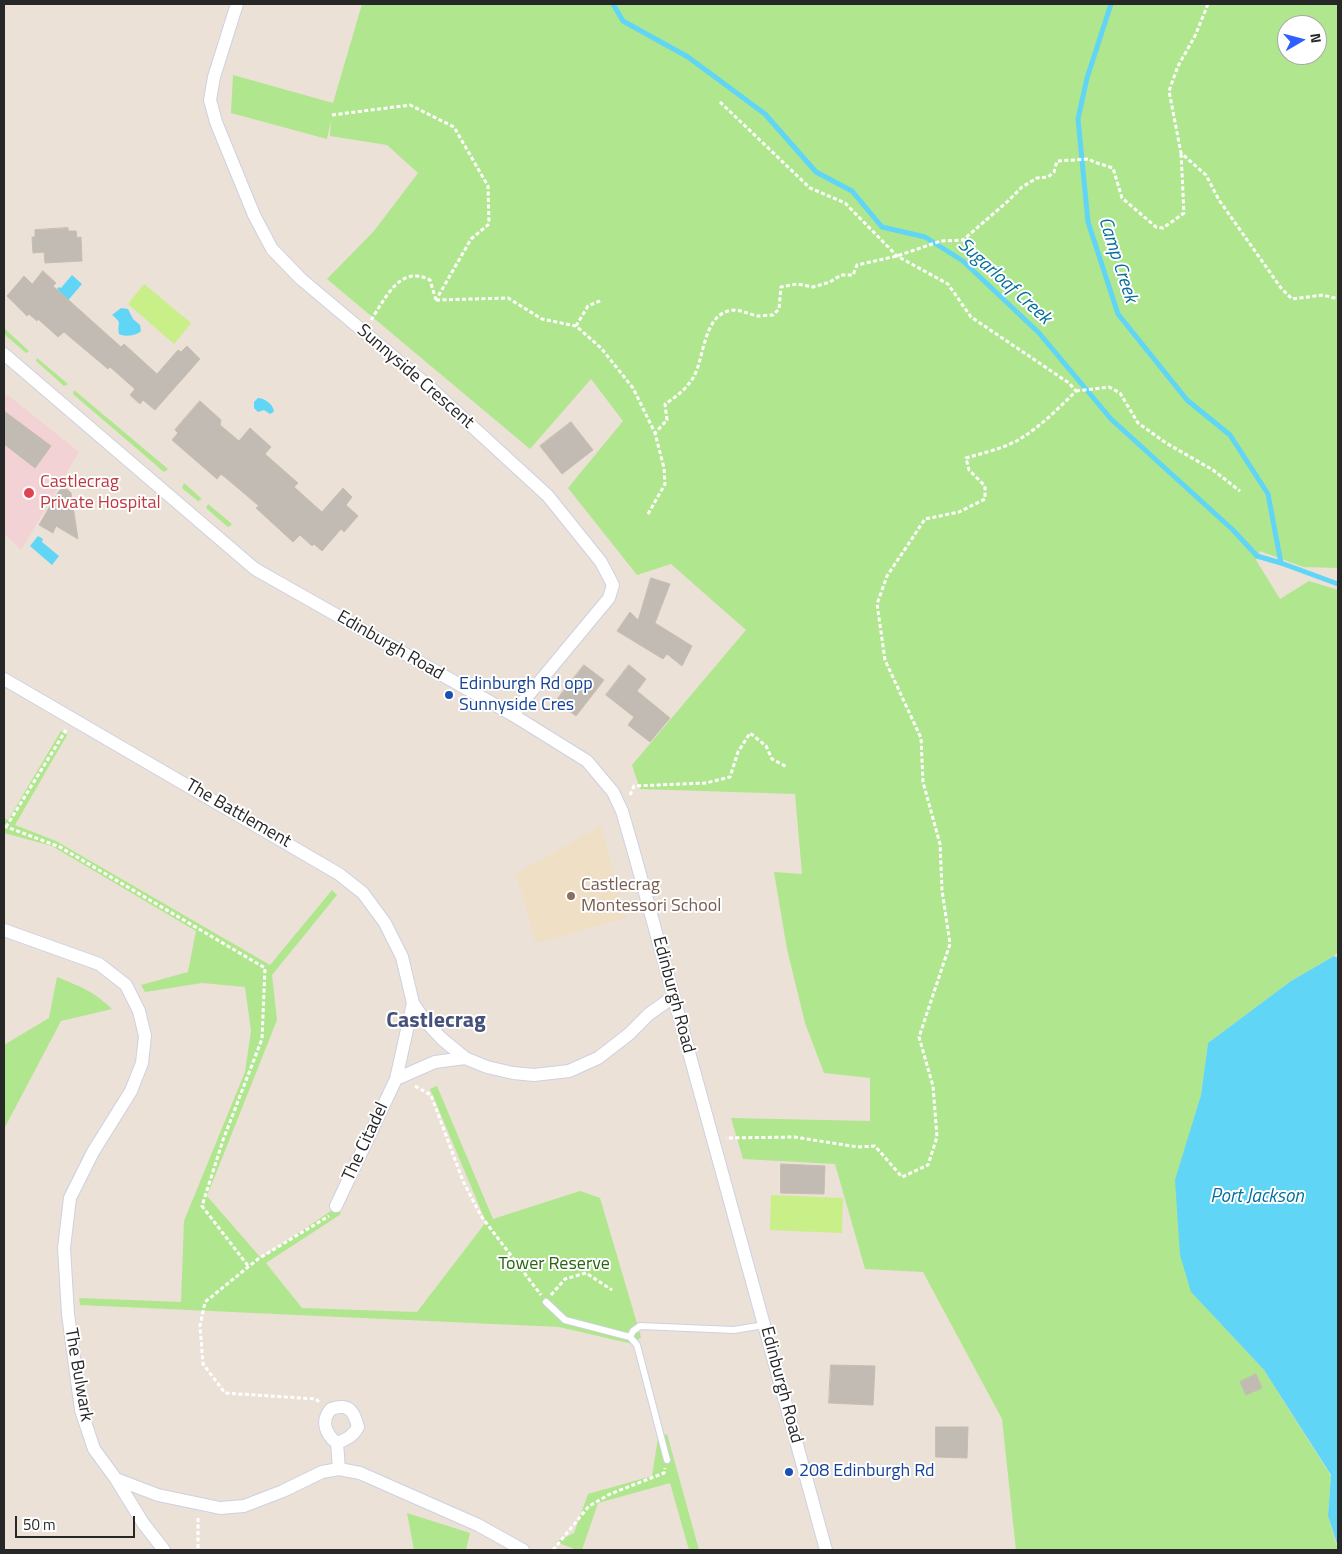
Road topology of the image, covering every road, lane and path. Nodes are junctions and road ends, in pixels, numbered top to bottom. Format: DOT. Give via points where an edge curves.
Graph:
graph roads {
  1 [pos="237,4"];
  2 [pos="1208,4"];
  3 [pos="720,102"];
  4 [pos="332,115"];
  5 [pos="1180,152"];
  6 [pos="897,256"];
  7 [pos="1338,299"];
  8 [pos="436,300"];
  9 [pos="602,300"];
  10 [pos="576,326"];
  11 [pos="364,331"];
  12 [pos="4,354"];
  13 [pos="1076,390"];
  14 [pos="655,433"];
  15 [pos="1240,491"];
  16 [pos="648,514"];
  17 [pos="4,678"];
  18 [pos="514,716"];
  19 [pos="73,719"];
  20 [pos="787,767"];
  21 [pos="622,811"];
  22 [pos="5,827"];
  23 [pos="4,930"];
  24 [pos="673,997"];
  25 [pos="413,1003"];
  26 [pos="465,1058"];
  27 [pos="400,1060"];
  28 [pos="399,1078"];
  29 [pos="713,1139"];
  30 [pos="336,1206"];
  31 [pos="249,1266"];
  32 [pos="612,1290"];
  33 [pos="546,1302"];
  34 [pos="764,1325"];
  35 [pos="630,1337"];
  36 [pos="328,1412"];
  37 [pos="337,1443"];
  38 [pos="667,1460"];
  39 [pos="340,1469"];
  40 [pos="116,1479"];
  41 [pos="198,1504"];
  42 [pos="164,1550"];
  43 [pos="198,1550"];
  44 [pos="522,1550"];
  45 [pos="552,1550"];
  46 [pos="826,1550"];
  1 -- 11 [label="street, Sunnyside Crescent" via="210,100 216,122 254,215 272,249 301,279"];
  2 -- 5 [label="path" via="1169,91"];
  3 -- 6 [label="path" via="810,188 845,203"];
  4 -- 8 [label="path" via="410,105 454,127 488,186 489,224 471,239"];
  5 -- 6 [label="path" via="1184,213 1162,228 1156,227 1122,198 1113,168 1088,159 1057,161 1054,172 1022,187 963,240 941,241"];
  5 -- 7 [label="path" via="1206,175 1219,200 1292,299 1323,295"];
  6 -- 13 [label="path" via="948,284 970,317"];
  6 -- 14 [label="path" via="857,264 853,275 841,275 813,287 796,284 781,287 779,309 773,315 726,311 714,320 694,376 686,387 664,404 667,420"];
  8 -- 10 [label="path" via="508,298 542,319"];
  8 -- 11 [label="path" via="430,280 422,276 408,276 392,287"];
  9 -- 10 [label="path" via="588,306"];
  10 -- 14 [label="path" via="601,348 633,388"];
  11 -- 18 [label="street, Sunnyside Crescent" via="548,496 601,562 612,585 609,598"];
  12 -- 18 [label="street, Edinburgh Road" via="255,569"];
  13 -- 15 [label="path" via="1109,387 1120,393 1138,424"];
  13 -- 29 [label="path" via="1020,439 966,458 969,470 985,486 985,499 959,512 926,519 887,576 877,604 885,660 921,738 923,782 940,844 942,890 950,944 919,1037 933,1086 937,1137 928,1165 902,1177 875,1146 858,1147 794,1137"];
  14 -- 16 [label="path" via="665,484"];
  17 -- 19 [label="street, The Battlement"];
  18 -- 21 [label="street, Edinburgh Road" via="587,761 612,792"];
  19 -- 22 [label="path"];
  19 -- 25 [label="street, The Battlement" via="339,874 363,893 385,923 402,957"];
  20 -- 21 [label="path" via="772,759 766,746 750,733 738,752 730,777 706,783 634,786"];
  21 -- 24 [label="street, Edinburgh Road"];
  22 -- 31 [label="path" via="60,847 265,968 262,1039 223,1140 202,1206"];
  23 -- 40 [label="street, The Bulwark" via="99,964 126,985 139,1011 144,1036 142,1063 131,1091 93,1152 70,1198 64,1248 68,1314 81,1410 94,1449"];
  24 -- 26 [label="street" via="598,1058 568,1071 534,1075 513,1073"];
  24 -- 29 [label="street, Edinburgh Road"];
  25 -- 26 [label="street, The Battlement" via="442,1039"];
  25 -- 27 [label="street, The Battlement"];
  26 -- 28 [label="street" via="435,1062"];
  27 -- 28 [label="street, The Citadel"];
  28 -- 30 [label="street, The Citadel"];
  28 -- 33 [label="path" via="431,1096 463,1181 480,1216"];
  29 -- 34 [label="street, Edinburgh Road"];
  30 -- 31 [label="path" via="327,1218"];
  31 -- 36 [label="path" via="205,1302 200,1326 203,1364 225,1393 316,1398"];
  32 -- 33 [label="path" via="586,1272 565,1279"];
  33 -- 35 [label="lane" via="565,1320"];
  34 -- 35 [label="lane" via="734,1330 640,1326"];
  34 -- 46 [label="street, Edinburgh Road"];
  35 -- 38 [label="lane" via="637,1345"];
  36 -- 37 [label="street" via="326,1428 330,1438"];
  36 -- 37 [label="street" via="340,1406 349,1408 355,1415 358,1427 355,1433"];
  37 -- 39 [label="street"];
  38 -- 45 [label="path" via="664,1474 610,1494 589,1506"];
  39 -- 41 [label="street" via="322,1472 244,1506 220,1508"];
  39 -- 44 [label="street" via="360,1473 478,1525"];
  40 -- 41 [label="street"];
  40 -- 42 [label="street, The Bulwark"];
  41 -- 43 [label="path"];
}
